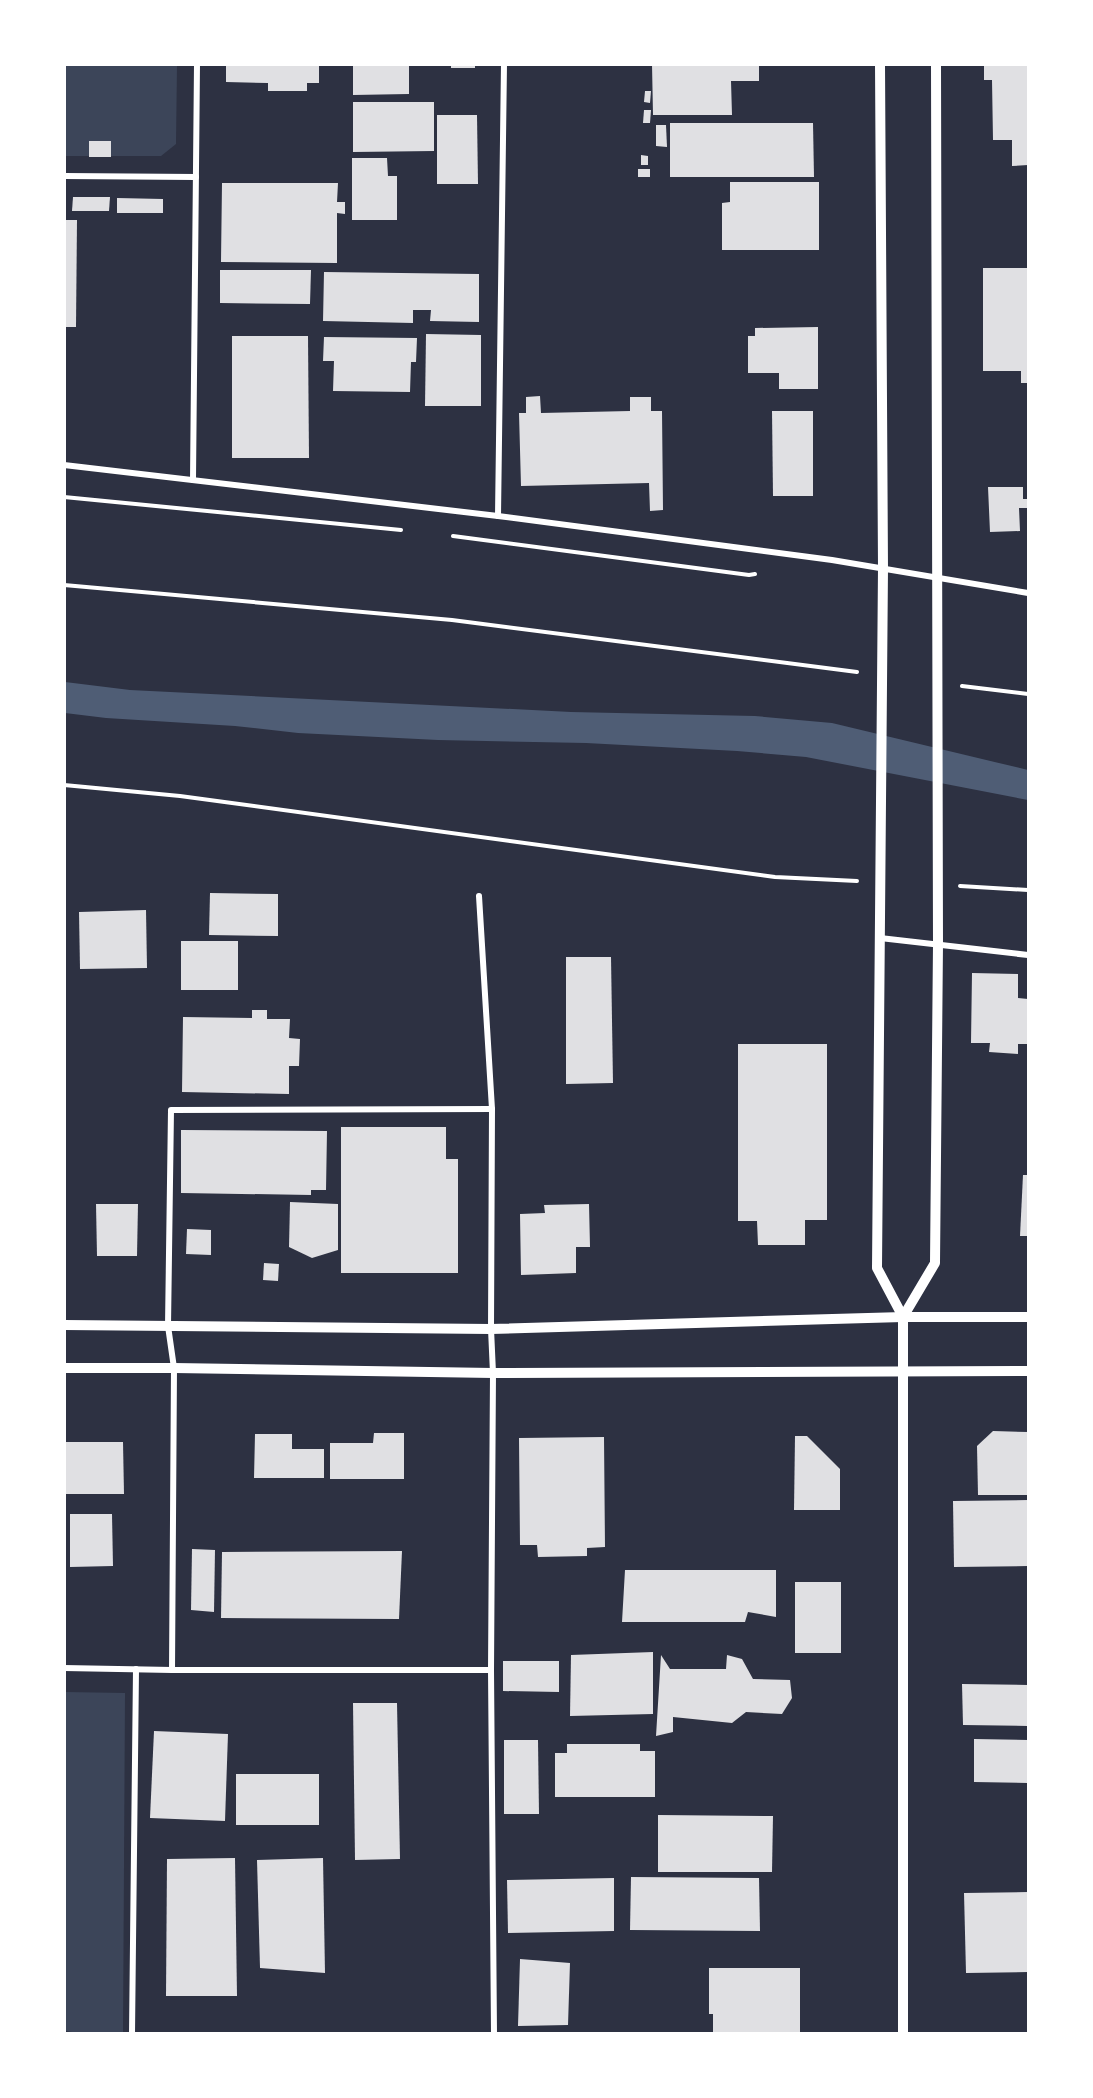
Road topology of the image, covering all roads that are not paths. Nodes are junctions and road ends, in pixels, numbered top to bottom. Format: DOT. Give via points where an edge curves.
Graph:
graph roads {
  1 [pos="197,64"];
  2 [pos="504,64"];
  3 [pos="880,64"];
  4 [pos="936,64"];
  5 [pos="64,176"];
  6 [pos="196,177"];
  7 [pos="64,465"];
  8 [pos="193,480"];
  9 [pos="498,516"];
  10 [pos="883,568"];
  11 [pos="937,577"];
  12 [pos="1029,593"];
  13 [pos="478,896"];
  14 [pos="880,938"];
  15 [pos="938,944"];
  16 [pos="1029,955"];
  17 [pos="492,1109"];
  18 [pos="903,1317"];
  19 [pos="1029,1317"];
  20 [pos="64,1325"];
  21 [pos="168,1326"];
  22 [pos="491,1329"];
  23 [pos="64,1368"];
  24 [pos="174,1368"];
  25 [pos="1029,1371"];
  26 [pos="903,1372"];
  27 [pos="493,1373"];
  28 [pos="64,1668"];
  29 [pos="136,1669"];
  30 [pos="172,1670"];
  31 [pos="491,1670"];
  32 [pos="132,2034"];
  33 [pos="494,2034"];
  34 [pos="903,2034"];
  1 -- 6 [label="street"];
  2 -- 9 [label="street"];
  3 -- 10 [label="street"];
  4 -- 11 [label="street"];
  5 -- 6 [label="street"];
  6 -- 8 [label="street"];
  7 -- 8 [label="street"];
  8 -- 9 [label="street"];
  9 -- 10 [label="street"];
  10 -- 11 [label="street"];
  10 -- 14 [label="street"];
  11 -- 12 [label="street"];
  11 -- 15 [label="street"];
  13 -- 17 [label="street"];
  14 -- 15 [label="street"];
  14 -- 18 [label="street" via="877,1268"];
  15 -- 16 [label="street"];
  15 -- 18 [label="street" via="935,1263"];
  17 -- 21 [label="street" via="171,1110"];
  17 -- 22 [label="street"];
  18 -- 19 [label="street"];
  18 -- 22 [label="street"];
  18 -- 26 [label="street"];
  20 -- 21 [label="street"];
  21 -- 22 [label="street"];
  21 -- 24 [label="street"];
  22 -- 27 [label="street"];
  23 -- 24 [label="street"];
  24 -- 27 [label="street"];
  24 -- 30 [label="street"];
  25 -- 26 [label="street"];
  26 -- 27 [label="street"];
  26 -- 34 [label="street"];
  27 -- 31 [label="street"];
  28 -- 29 [label="street"];
  29 -- 30 [label="street"];
  29 -- 32 [label="street"];
  30 -- 31 [label="street"];
  31 -- 33 [label="street"];
}
